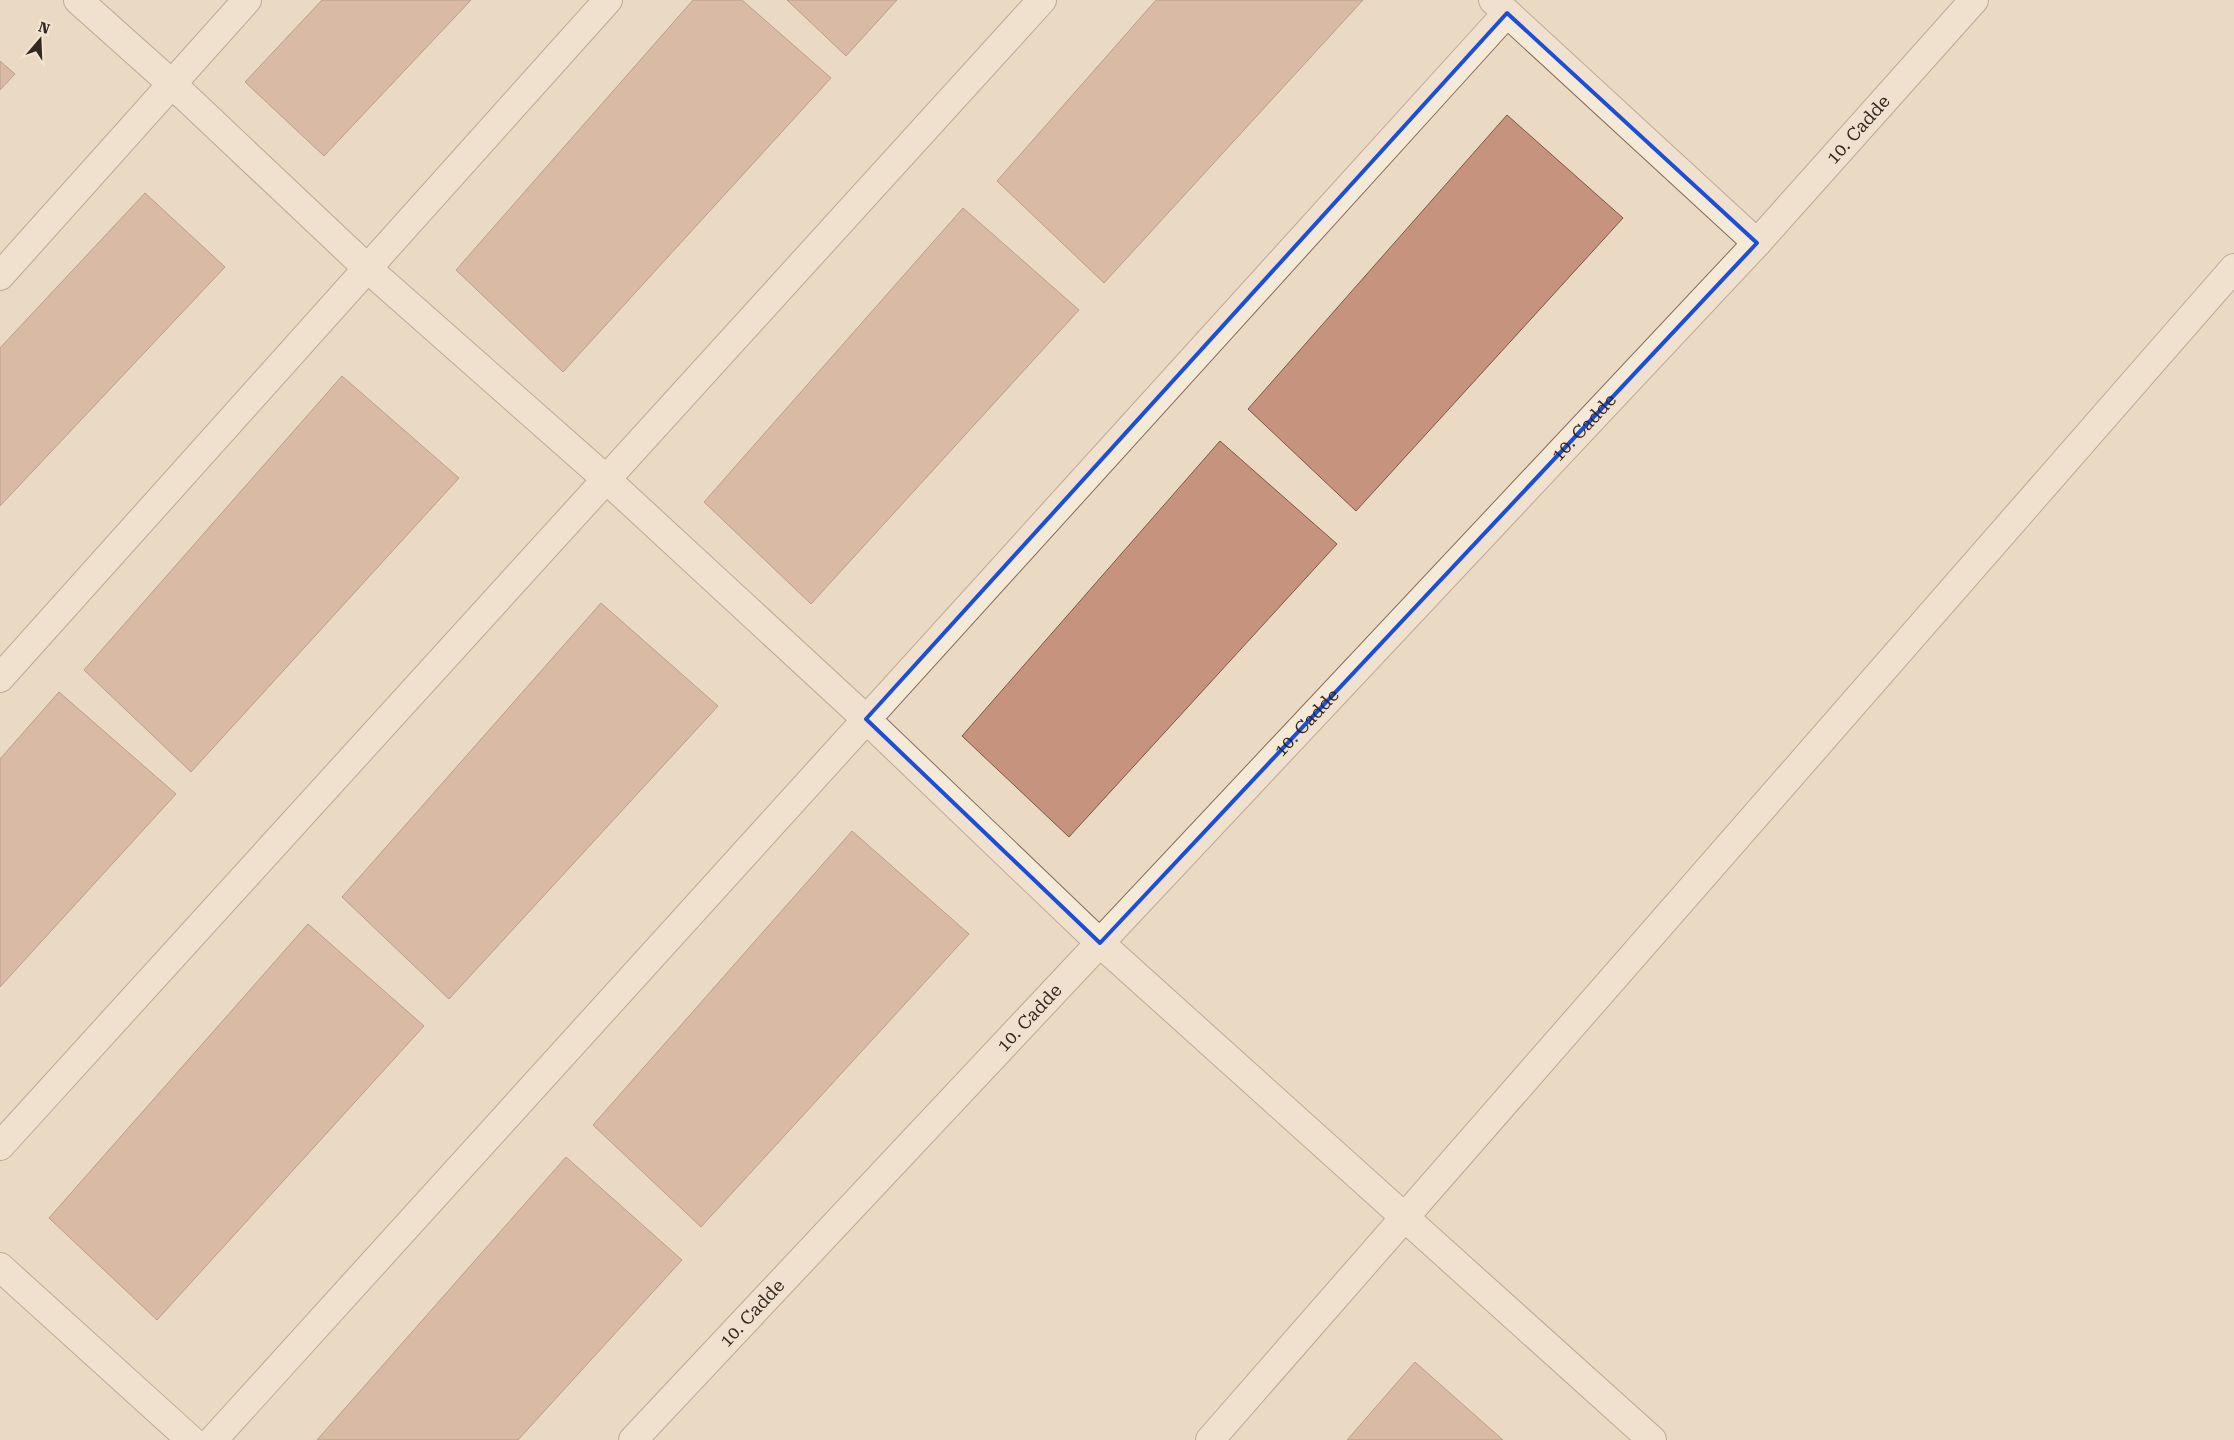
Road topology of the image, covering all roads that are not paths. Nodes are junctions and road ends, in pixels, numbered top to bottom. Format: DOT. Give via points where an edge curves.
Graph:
graph roads {
  1 [pos="78,0"];
  2 [pos="247,0"];
  3 [pos="608,0"];
  4 [pos="1042,0"];
  5 [pos="1974,0"];
  6 [pos="1500,7"];
  7 [pos="172,84"];
  8 [pos="1757,243"];
  9 [pos="367,268"];
  10 [pos="2234,268"];
  11 [pos="0,276"];
  12 [pos="606,480"];
  13 [pos="0,678"];
  14 [pos="866,719"];
  15 [pos="1100,943"];
  16 [pos="0,1146"];
  17 [pos="1404,1217"];
  18 [pos="0,1267"];
  19 [pos="191,1440"];
  20 [pos="213,1440"];
  21 [pos="633,1440"];
  22 [pos="1210,1440"];
  23 [pos="1652,1440"];
  1 -- 7 [label="street"];
  2 -- 7 [label="street"];
  3 -- 9 [label="street"];
  4 -- 12 [label="street"];
  5 -- 8 [label="street, 10. Cadde"];
  6 -- 8 [label="street"];
  6 -- 14 [label="street"];
  7 -- 9 [label="street"];
  7 -- 11 [label="street"];
  8 -- 15 [label="street, 10. Cadde"];
  9 -- 12 [label="street"];
  9 -- 13 [label="street"];
  10 -- 17 [label="street"];
  12 -- 14 [label="street"];
  12 -- 16 [label="street"];
  14 -- 15 [label="street"];
  14 -- 20 [label="street"];
  15 -- 17 [label="street"];
  15 -- 21 [label="street, 10. Cadde"];
  17 -- 22 [label="street"];
  17 -- 23 [label="street"];
  18 -- 19 [label="street"];
}
